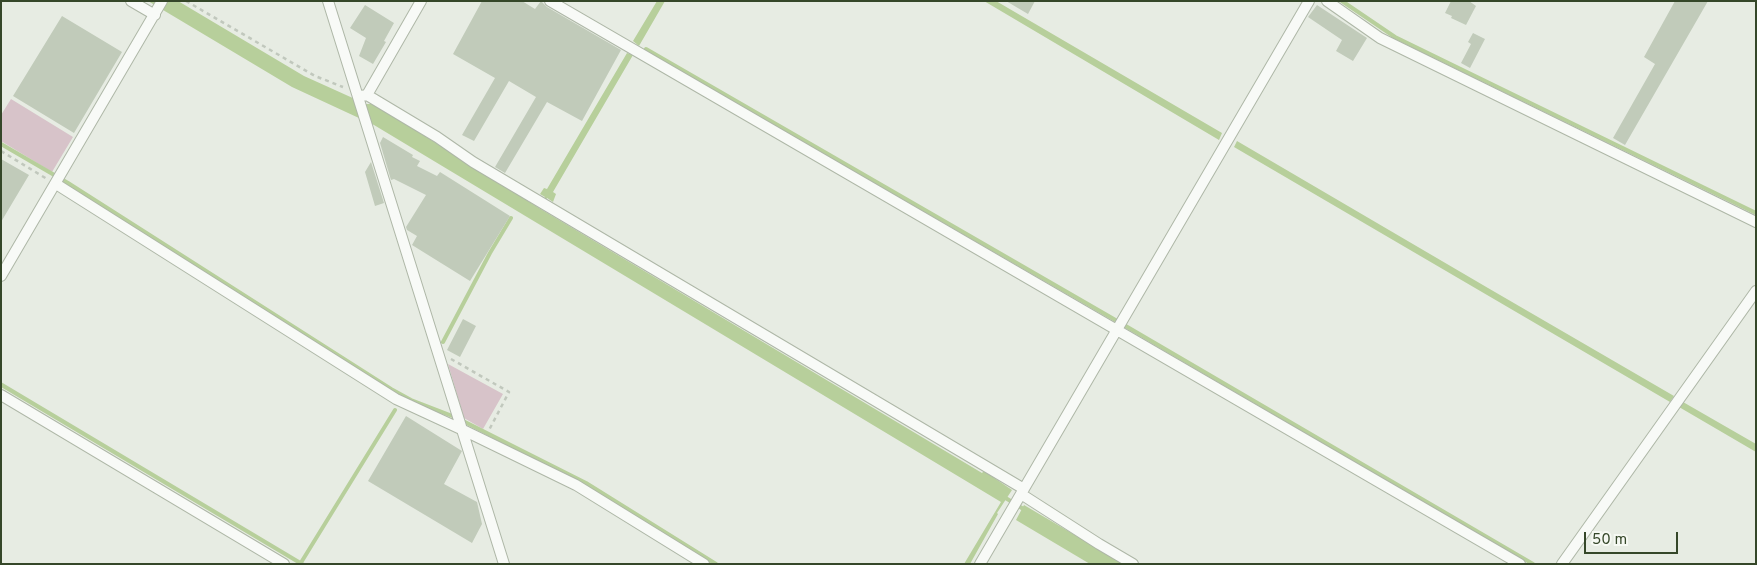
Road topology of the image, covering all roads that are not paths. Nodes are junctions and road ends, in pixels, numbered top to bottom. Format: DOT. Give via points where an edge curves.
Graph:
graph roads {
  1 [pos="131,1"];
  2 [pos="162,1"];
  3 [pos="328,1"];
  4 [pos="421,1"];
  5 [pos="550,1"];
  6 [pos="1309,1"];
  7 [pos="1327,1"];
  8 [pos="155,14"];
  9 [pos="360,96"];
  10 [pos="56,184"];
  11 [pos="1756,222"];
  12 [pos="1,276"];
  13 [pos="1756,292"];
  14 [pos="1118,330"];
  15 [pos="1,395"];
  16 [pos="463,430"];
  17 [pos="1022,493"];
  18 [pos="284,564"];
  19 [pos="504,564"];
  20 [pos="704,564"];
  21 [pos="980,564"];
  22 [pos="1133,564"];
  23 [pos="1520,564"];
  24 [pos="1562,564"];
  1 -- 8 [label="street"];
  2 -- 8 [label="street"];
  3 -- 9 [label="street"];
  4 -- 9 [label="street"];
  5 -- 14 [label="street"];
  6 -- 14 [label="street"];
  7 -- 11 [label="street" via="1380,38"];
  8 -- 10 [label="street"];
  9 -- 16 [label="street" via="366,124"];
  9 -- 17 [label="street" via="437,137 473,162"];
  10 -- 12 [label="street"];
  10 -- 16 [label="street" via="396,399"];
  13 -- 24 [label="street"];
  14 -- 17 [label="street"];
  14 -- 23 [label="street"];
  15 -- 18 [label="street"];
  16 -- 19 [label="street"];
  16 -- 20 [label="street" via="576,485"];
  17 -- 21 [label="street"];
  17 -- 22 [label="street"];
}
